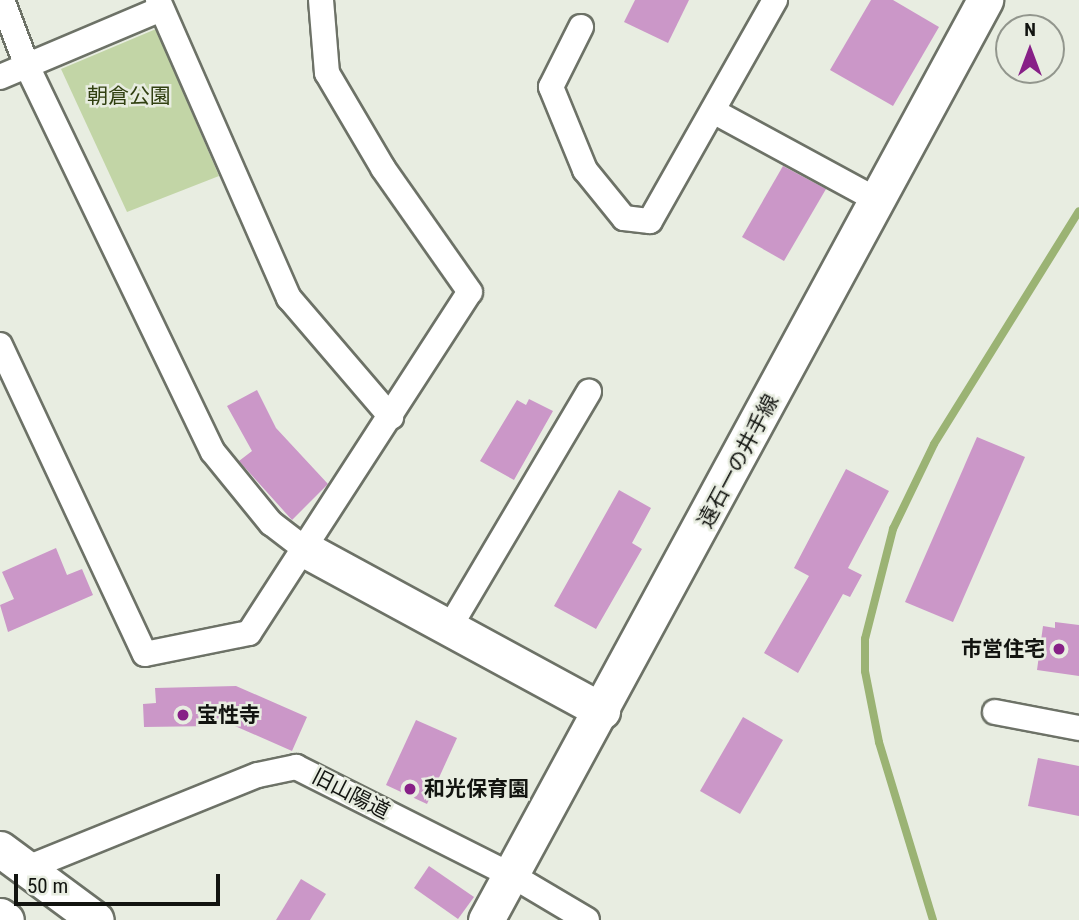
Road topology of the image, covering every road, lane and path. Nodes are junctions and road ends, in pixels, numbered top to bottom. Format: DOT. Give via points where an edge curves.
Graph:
graph roads {
  1 [pos="2,0"];
  2 [pos="321,0"];
  3 [pos="775,0"];
  4 [pos="985,0"];
  5 [pos="160,4"];
  6 [pos="582,27"];
  7 [pos="27,66"];
  8 [pos="0,77"];
  9 [pos="713,111"];
  10 [pos="877,200"];
  11 [pos="0,345"];
  12 [pos="589,392"];
  13 [pos="391,416"];
  14 [pos="306,550"];
  15 [pos="448,630"];
  16 [pos="602,711"];
  17 [pos="995,712"];
  18 [pos="1079,727"];
  19 [pos="13,859"];
  20 [pos="513,876"];
  21 [pos="0,916"];
  22 [pos="6,920"];
  23 [pos="96,920"];
  24 [pos="486,920"];
  25 [pos="587,920"];
  1 -- 7 [label="street"];
  2 -- 13 [label="street" via="327,73 383,168 470,292"];
  3 -- 9 [label="street"];
  4 -- 10 [label="street, 遠石一の井手線"];
  5 -- 7 [label="street"];
  5 -- 13 [label="street" via="289,298"];
  6 -- 9 [label="street" via="551,87 585,170 624,218 650,221"];
  7 -- 8 [label="street"];
  7 -- 14 [label="street" via="213,452 271,523"];
  9 -- 10 [label="street"];
  10 -- 16 [label="street, 遠石一の井手線"];
  11 -- 14 [label="street" via="145,654 248,633"];
  12 -- 15 [label="street"];
  13 -- 14 [label="street"];
  14 -- 15 [label="street"];
  15 -- 16 [label="street"];
  16 -- 20 [label="street, 遠石一の井手線"];
  17 -- 18 [label="street"];
  19 -- 20 [label="street, 旧山陽道" via="258,775 296,767"];
  19 -- 23 [label="street"];
  20 -- 24 [label="street, 遠石一の井手線"];
  20 -- 25 [label="street, 旧山陽道"];
  21 -- 22 [label="street"];
}
